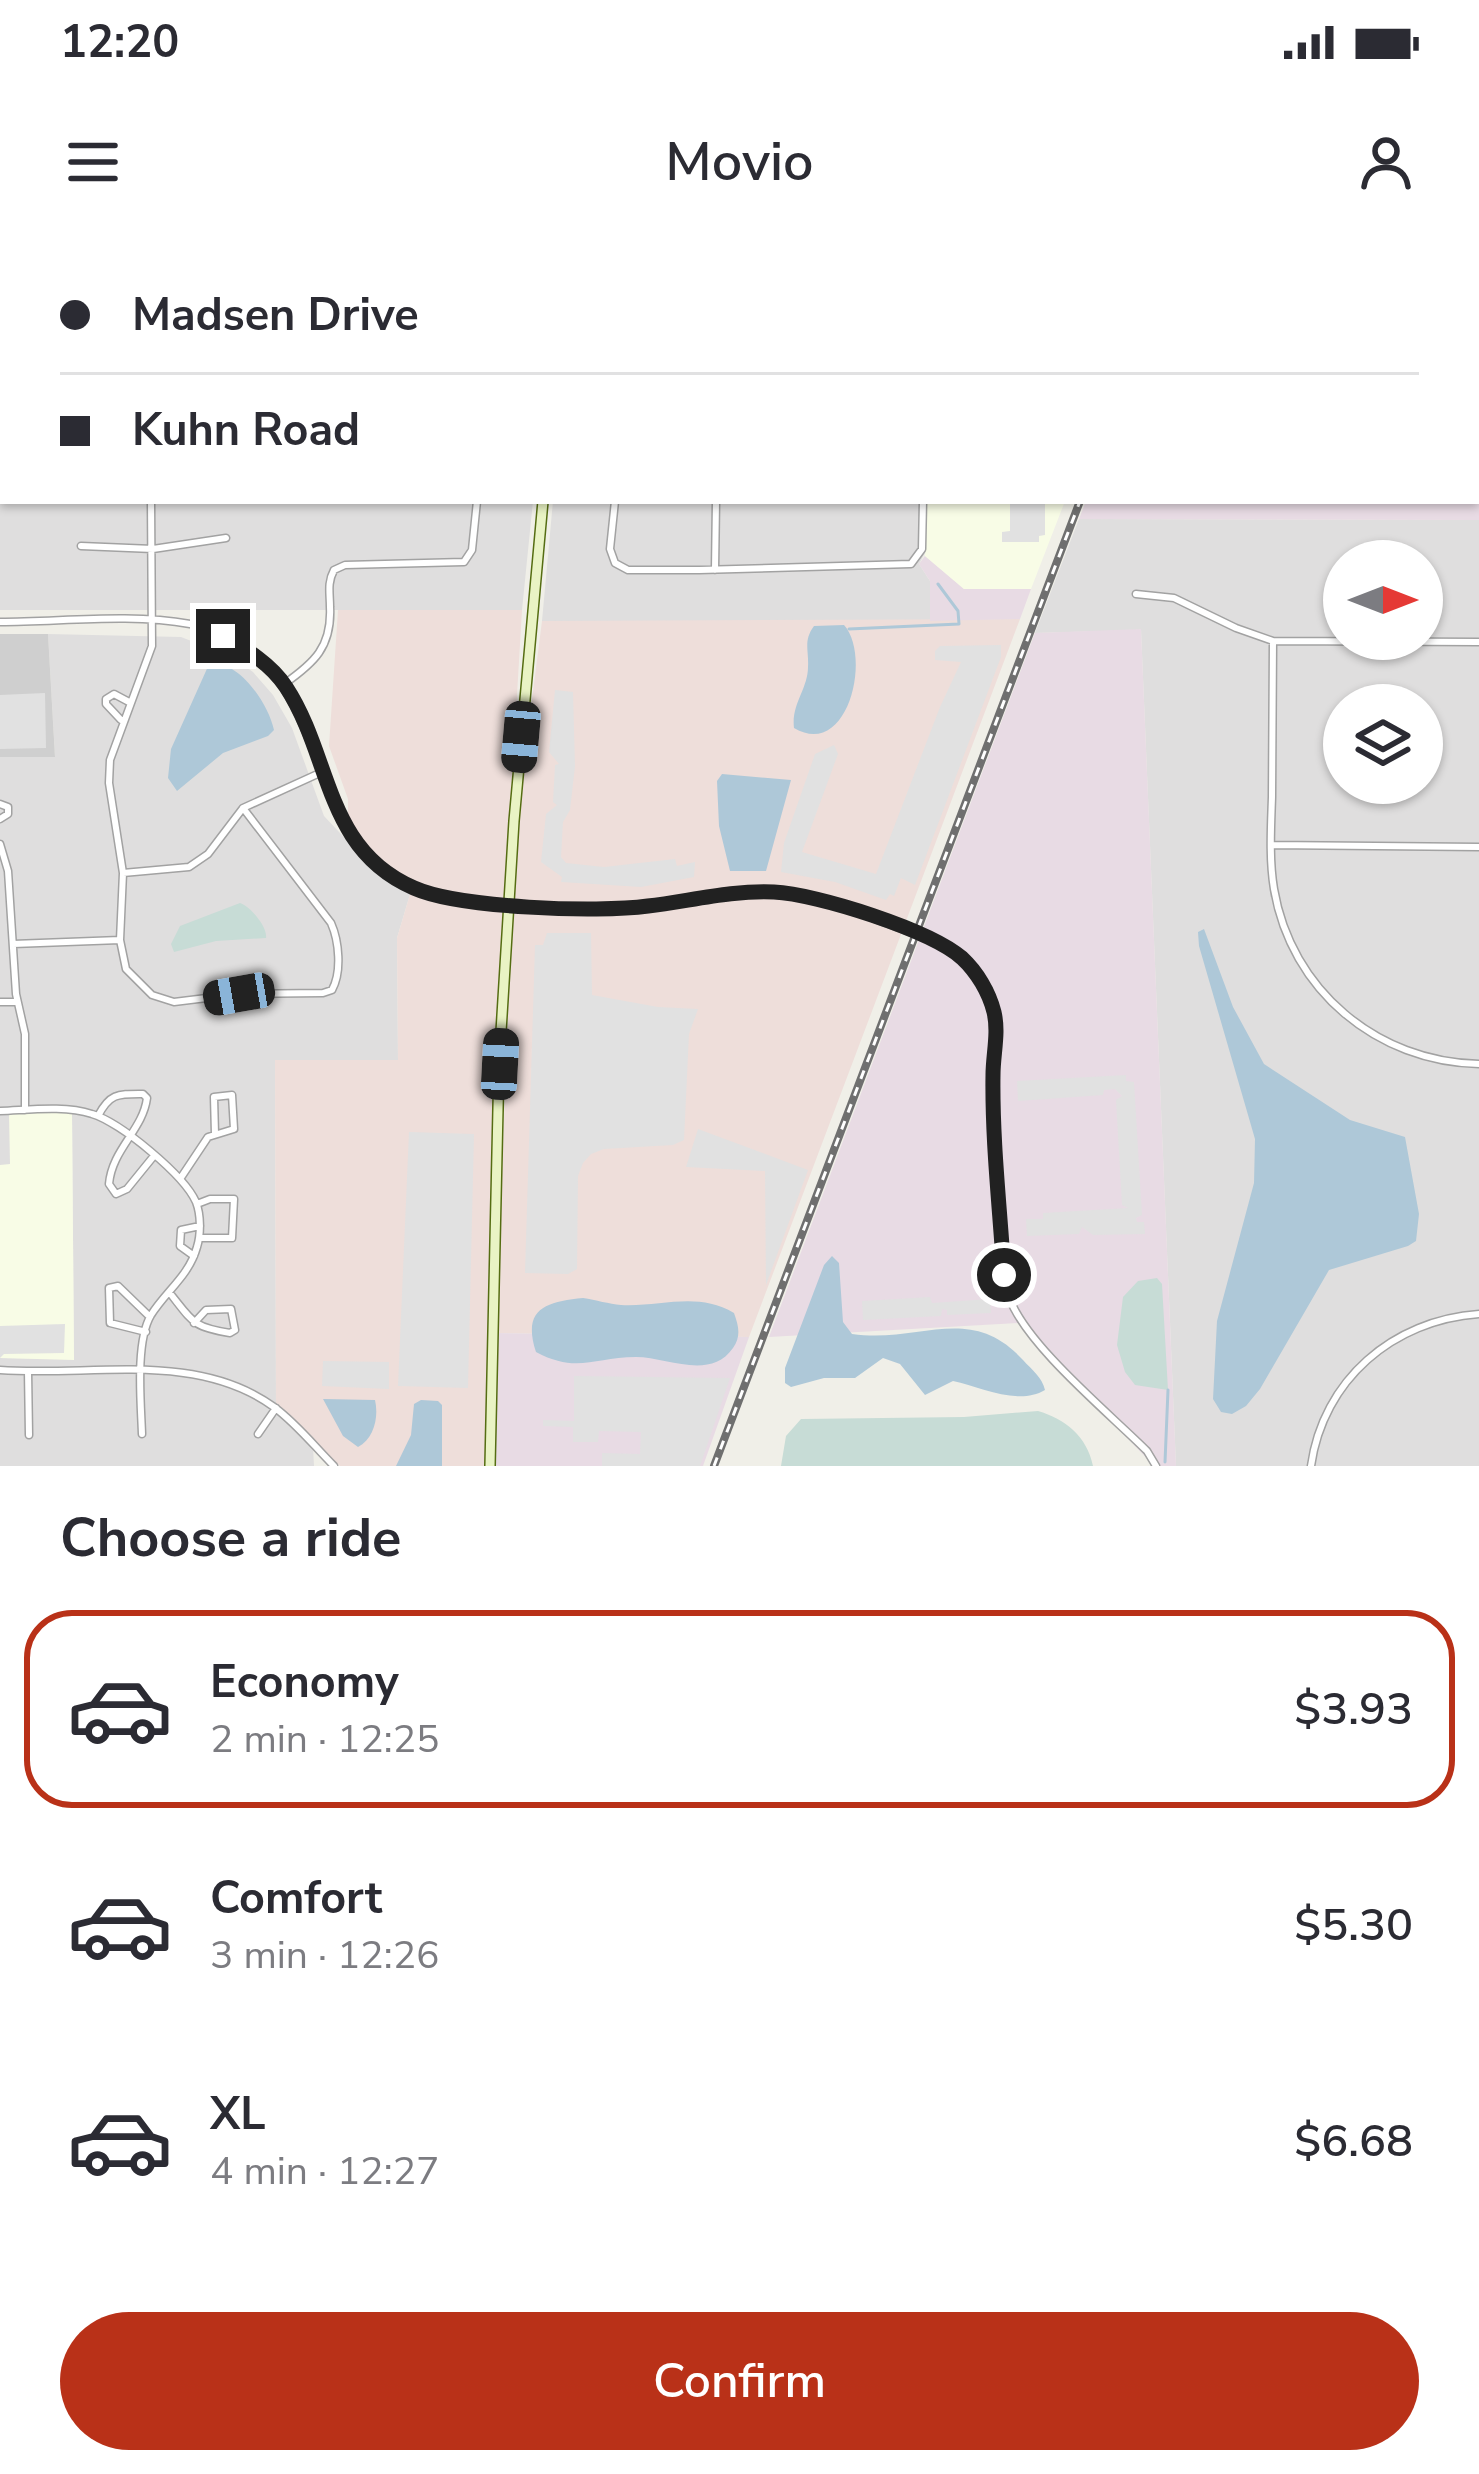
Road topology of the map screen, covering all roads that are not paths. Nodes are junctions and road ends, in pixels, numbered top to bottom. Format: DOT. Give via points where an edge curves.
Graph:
graph roads {
  1 [pos="151,504"];
  2 [pos="477,504"];
  3 [pos="543,504"];
  4 [pos="615,504"];
  5 [pos="716,504"];
  6 [pos="922,504"];
  7 [pos="226,538"];
  8 [pos="81,546"];
  9 [pos="153,549"];
  10 [pos="716,570"];
  11 [pos="1136,594"];
  12 [pos="153,620"];
  13 [pos="0,622"];
  14 [pos="1273,640"];
  15 [pos="1479,643"];
  16 [pos="284,684"];
  17 [pos="129,702"];
  18 [pos="121,720"];
  19 [pos="322,772"];
  20 [pos="0,804"];
  21 [pos="243,808"];
  22 [pos="0,820"];
  23 [pos="0,844"];
  24 [pos="1271,845"];
  25 [pos="1479,847"];
  26 [pos="123,873"];
  27 [pos="509,904"];
  28 [pos="120,940"];
  29 [pos="13,944"];
  30 [pos="0,1002"];
  31 [pos="17,1002"];
  32 [pos="1479,1064"];
  33 [pos="25,1110"];
  34 [pos="0,1111"];
  35 [pos="98,1116"];
  36 [pos="214,1134"];
  37 [pos="128,1135"];
  38 [pos="153,1156"];
  39 [pos="180,1179"];
  40 [pos="197,1204"];
  41 [pos="200,1226"];
  42 [pos="199,1238"];
  43 [pos="194,1256"];
  44 [pos="170,1292"];
  45 [pos="1479,1314"];
  46 [pos="150,1317"];
  47 [pos="194,1323"];
  48 [pos="146,1332"];
  49 [pos="0,1370"];
  50 [pos="28,1371"];
  51 [pos="140,1371"];
  52 [pos="276,1408"];
  53 [pos="142,1434"];
  54 [pos="258,1434"];
  55 [pos="29,1435"];
  56 [pos="330,1465"];
  57 [pos="490,1466"];
  58 [pos="1156,1466"];
  59 [pos="1311,1466"];
  1 -- 9 [label="street"];
  2 -- 16 [label="street" via="467,560 339,566 329,579 323,652"];
  3 -- 27 [label="main road"];
  4 -- 10 [label="street" via="610,554 619,566"];
  5 -- 10 [label="street"];
  6 -- 10 [label="street" via="922,549 907,565"];
  7 -- 9 [label="street"];
  8 -- 9 [label="street"];
  9 -- 12 [label="street"];
  11 -- 14 [label="street" via="1174,598"];
  12 -- 13 [label="street"];
  12 -- 16 [label="street" via="223,636"];
  12 -- 17 [label="street" via="148,665"];
  14 -- 15 [label="street"];
  14 -- 24 [label="street"];
  16 -- 19 [label="street"];
  17 -- 18 [label="street"];
  17 -- 18 [label="street" via="106,698"];
  18 -- 26 [label="street" via="109,783"];
  19 -- 21 [label="street"];
  19 -- 27 [label="street" via="351,835 383,870 434,896"];
  20 -- 22 [label="street" via="8,807"];
  21 -- 26 [label="street" via="189,867"];
  21 -- 28 [label="street" via="335,931 332,990 162,999 132,978"];
  23 -- 29 [label="street"];
  24 -- 25 [label="street"];
  24 -- 32 [label="street" via="1280,918 1306,973 1345,1015 1398,1047"];
  26 -- 28 [label="street"];
  27 -- 57 [label="main road"];
  27 -- 58 [label="street" via="636,907 788,893 916,934 963,959 994,1013 1008,1294 1031,1334"];
  28 -- 29 [label="street"];
  29 -- 31 [label="street"];
  30 -- 31 [label="street"];
  31 -- 33 [label="street"];
  33 -- 34 [label="street"];
  33 -- 35 [label="street"];
  35 -- 37 [label="street"];
  35 -- 37 [label="street" via="114,1094 143,1094 145,1114"];
  36 -- 36 [label="street" via="234,1129 232,1095 214,1097"];
  36 -- 39 [label="street"];
  37 -- 38 [label="street"];
  37 -- 38 [label="street" via="110,1190 122,1193"];
  38 -- 39 [label="street"];
  39 -- 40 [label="street"];
  40 -- 41 [label="street"];
  40 -- 42 [label="street" via="234,1199 232,1238"];
  41 -- 42 [label="street"];
  41 -- 43 [label="street" via="178,1234"];
  42 -- 43 [label="street"];
  43 -- 44 [label="street"];
  44 -- 46 [label="street"];
  44 -- 47 [label="street"];
  45 -- 59 [label="street" via="1415,1328 1367,1358 1324,1417"];
  46 -- 48 [label="street"];
  46 -- 48 [label="street" via="118,1286 109,1288 110,1323"];
  47 -- 47 [label="street" via="199,1328 235,1330 231,1309 206,1310"];
  48 -- 51 [label="street"];
  49 -- 50 [label="street"];
  50 -- 51 [label="street"];
  50 -- 55 [label="street"];
  51 -- 52 [label="street" via="206,1377"];
  51 -- 53 [label="street"];
  52 -- 54 [label="street"];
  52 -- 56 [label="street"];
}
